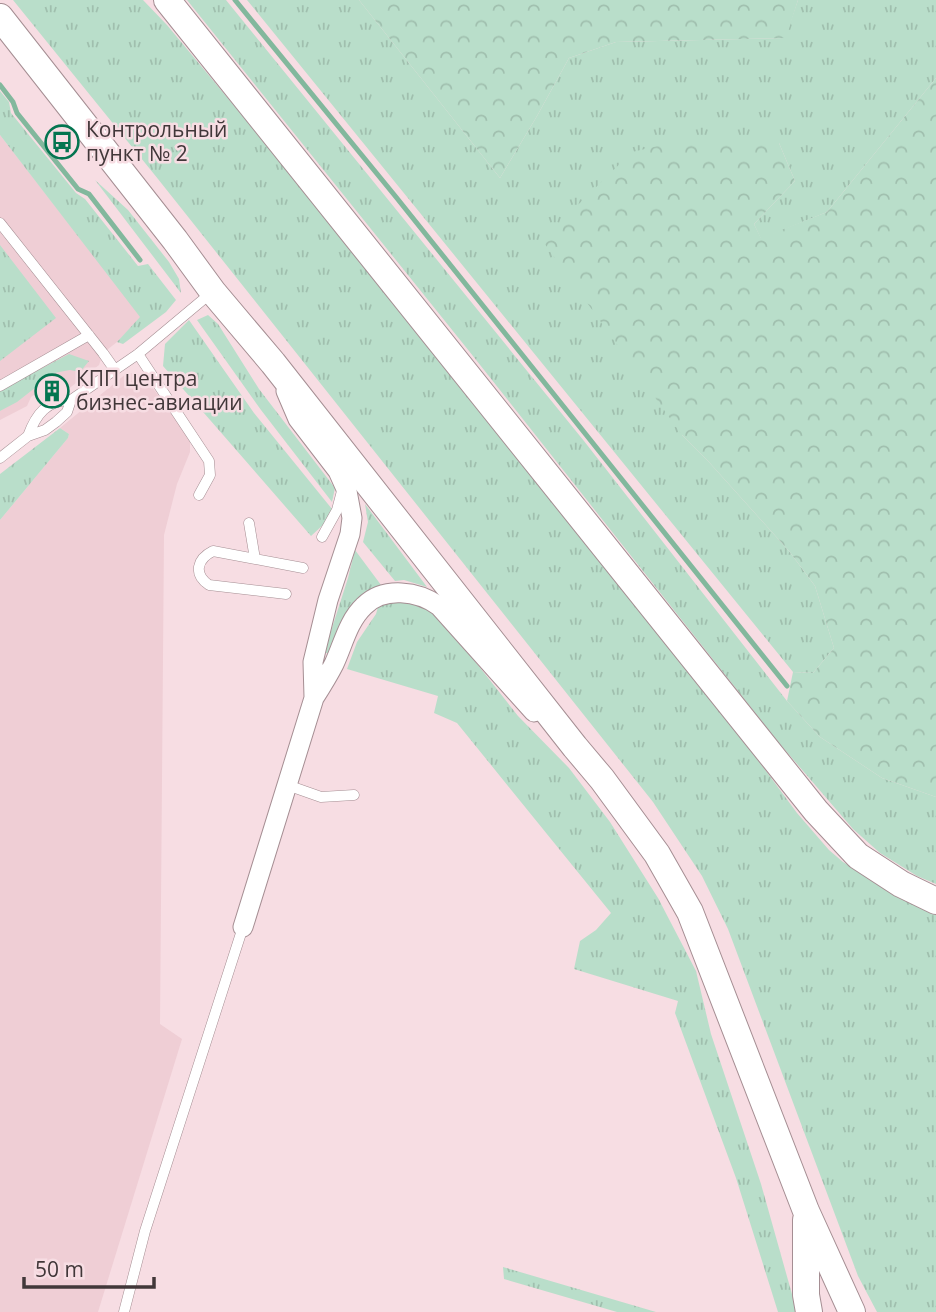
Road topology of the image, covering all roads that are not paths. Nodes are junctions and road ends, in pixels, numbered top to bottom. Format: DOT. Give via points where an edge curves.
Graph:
graph roads {
  1 [pos="167,0"];
  2 [pos="0,11"];
  3 [pos="7,26"];
  4 [pos="0,223"];
  5 [pos="213,292"];
  6 [pos="89,335"];
  7 [pos="138,354"];
  8 [pos="274,363"];
  9 [pos="115,370"];
  10 [pos="0,386"];
  11 [pos="71,400"];
  12 [pos="29,436"];
  13 [pos="0,458"];
  14 [pos="344,484"];
  15 [pos="199,495"];
  16 [pos="249,523"];
  17 [pos="322,537"];
  18 [pos="256,559"];
  19 [pos="303,568"];
  20 [pos="286,594"];
  21 [pos="317,663"];
  22 [pos="575,747"];
  23 [pos="287,785"];
  24 [pos="354,795"];
  25 [pos="936,901"];
  26 [pos="243,928"];
  27 [pos="806,1211"];
  28 [pos="124,1312"];
  29 [pos="809,1312"];
  30 [pos="852,1312"];
  1 -- 25 [label="main road" via="816,811 858,856"];
  2 -- 3 [label="main road"];
  3 -- 5 [label="main road"];
  4 -- 6 [label="lane"];
  5 -- 7 [label="lane"];
  5 -- 8 [label="main road"];
  6 -- 9 [label="lane"];
  6 -- 10 [label="lane"];
  7 -- 9 [label="lane"];
  7 -- 15 [label="lane" via="209,461 210,474"];
  8 -- 14 [label="street" via="298,419"];
  8 -- 22 [label="main road"];
  9 -- 11 [label="lane"];
  11 -- 12 [label="lane" via="56,422"];
  11 -- 12 [label="lane" via="46,408 34,420"];
  12 -- 13 [label="lane"];
  14 -- 17 [label="lane" via="337,510"];
  14 -- 21 [label="street" via="352,517 350,534 328,600"];
  16 -- 18 [label="lane"];
  18 -- 19 [label="lane"];
  18 -- 20 [label="lane" via="213,551 204,556 199,572 209,585"];
  21 -- 22 [label="street" via="371,600 399,592 423,597 439,606 541,720"];
  21 -- 23 [label="street" via="314,698"];
  22 -- 27 [label="main road" via="657,854 690,912"];
  23 -- 24 [label="lane" via="321,797"];
  23 -- 26 [label="street"];
  26 -- 28 [label="lane" via="145,1231"];
  27 -- 29 [label="main road"];
  27 -- 30 [label="main road"];
}
